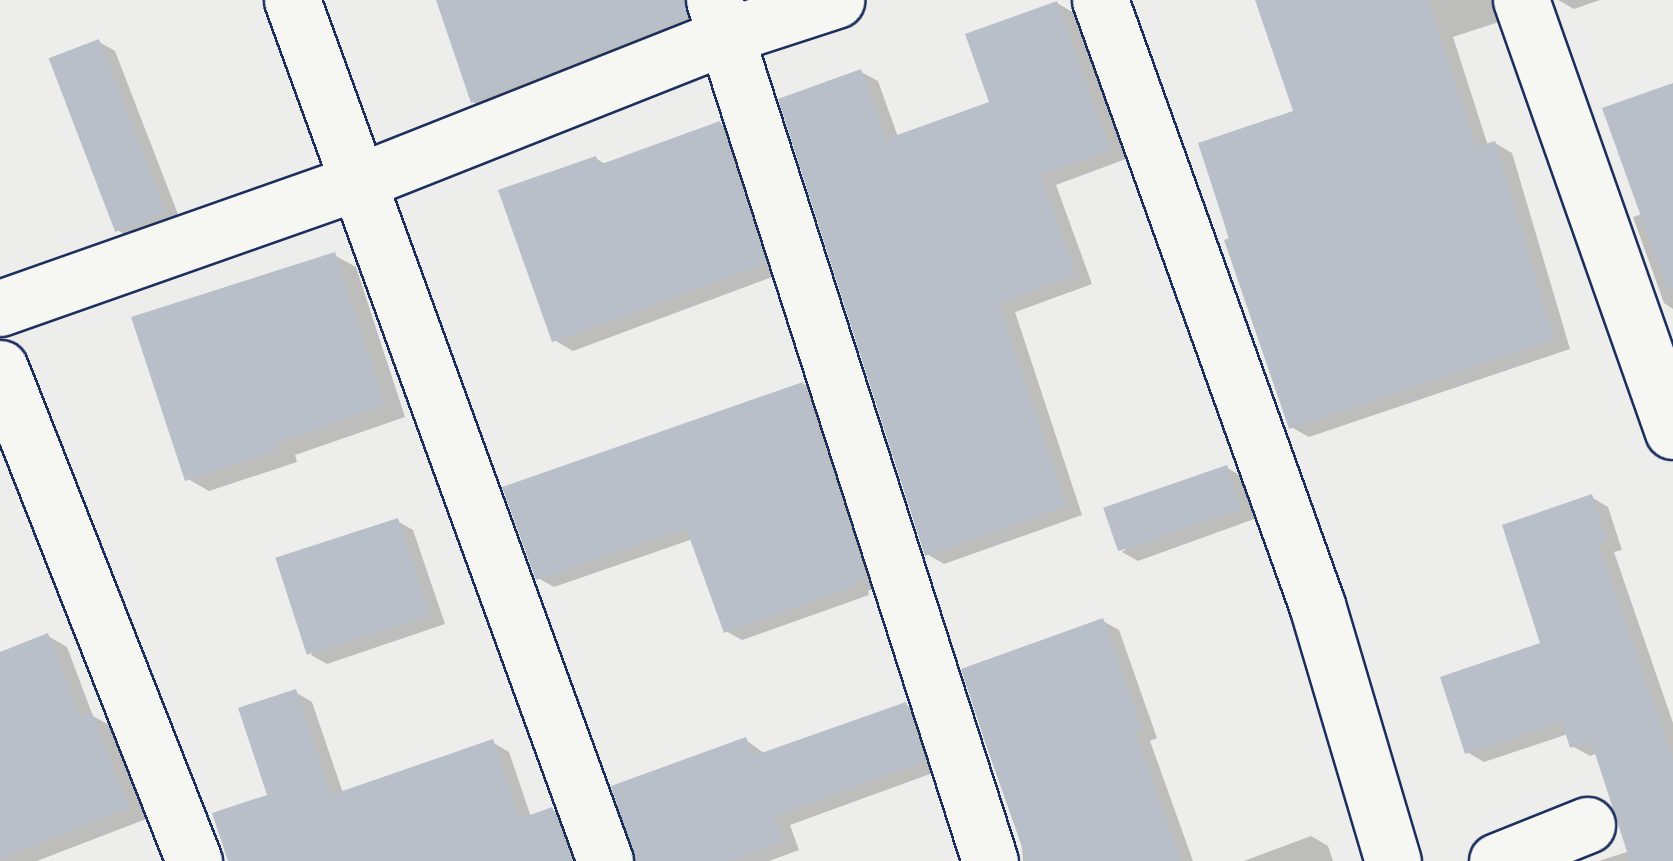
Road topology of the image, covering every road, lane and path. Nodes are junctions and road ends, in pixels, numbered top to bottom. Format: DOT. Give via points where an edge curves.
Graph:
graph roads {
  1 [pos="292,0"];
  2 [pos="836,0"];
  3 [pos="1100,0"];
  4 [pos="1521,0"];
  5 [pos="721,18"];
  6 [pos="360,181"];
  7 [pos="0,308"];
  8 [pos="0,368"];
  9 [pos="1673,431"];
  10 [pos="1587,824"];
  11 [pos="194,861"];
  12 [pos="605,861"];
  13 [pos="990,861"];
  14 [pos="1393,861"];
  15 [pos="1497,861"];
  1 -- 6 [label="street"];
  2 -- 5 [label="street"];
  3 -- 14 [label="street" via="1316,605"];
  4 -- 9 [label="street"];
  5 -- 6 [label="street"];
  5 -- 13 [label="street"];
  6 -- 7 [label="street"];
  6 -- 12 [label="street"];
  8 -- 11 [label="street"];
  10 -- 15 [label="street"];
}
